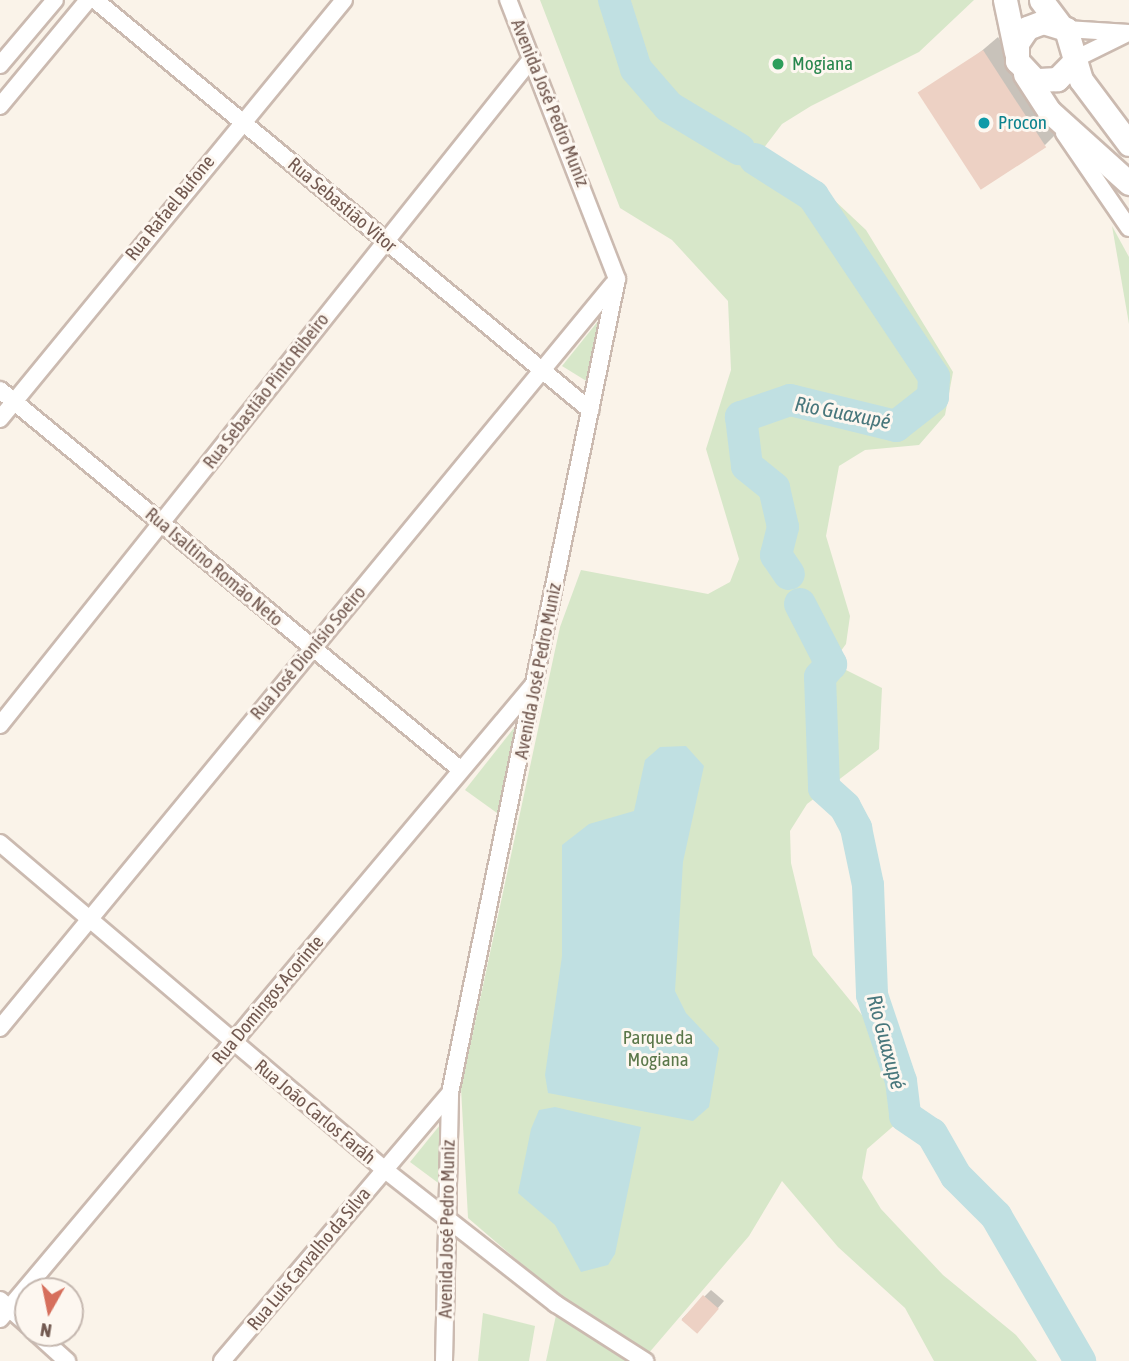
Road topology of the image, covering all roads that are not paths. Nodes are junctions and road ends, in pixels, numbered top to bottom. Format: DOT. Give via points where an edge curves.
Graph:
graph roads {
  1 [pos="55,0"];
  2 [pos="88,0"];
  3 [pos="94,0"];
  4 [pos="344,0"];
  5 [pos="508,0"];
  6 [pos="1005,0"];
  7 [pos="1041,0"];
  8 [pos="1063,27"];
  9 [pos="1128,33"];
  10 [pos="531,58"];
  11 [pos="1074,61"];
  12 [pos="0,65"];
  13 [pos="1021,67"];
  14 [pos="0,106"];
  15 [pos="1049,111"];
  16 [pos="241,121"];
  17 [pos="1128,147"];
  18 [pos="1129,183"];
  19 [pos="1129,228"];
  20 [pos="383,239"];
  21 [pos="617,279"];
  22 [pos="541,374"];
  23 [pos="0,390"];
  24 [pos="14,401"];
  25 [pos="590,410"];
  26 [pos="0,419"];
  27 [pos="163,524"];
  28 [pos="311,647"];
  29 [pos="536,682"];
  30 [pos="0,725"];
  31 [pos="461,770"];
  32 [pos="0,843"];
  33 [pos="89,920"];
  34 [pos="0,1028"];
  35 [pos="233,1042"];
  36 [pos="450,1093"];
  37 [pos="385,1170"];
  38 [pos="448,1219"];
  39 [pos="3,1309"];
  40 [pos="52,1347"];
  41 [pos="67,1361"];
  42 [pos="222,1361"];
  43 [pos="444,1361"];
  44 [pos="645,1361"];
  1 -- 12 [label="street"];
  2 -- 14 [label="street"];
  3 -- 16 [label="street, Rua Sebastião Vitor"];
  4 -- 16 [label="street, Rua Rafael Bufone"];
  5 -- 10 [label="street, Avenida José Pedro Muniz"];
  6 -- 13 [label="main road"];
  7 -- 8 [label="main road"];
  8 -- 9 [label="street"];
  8 -- 11 [label="main road"];
  8 -- 13 [label="main road" via="1043,22 1027,28 1017,43"];
  9 -- 11 [label="street"];
  10 -- 20 [label="street, Rua Sebastião Pinto Ribeiro"];
  10 -- 21 [label="street, Avenida José Pedro Muniz"];
  11 -- 13 [label="main road" via="1046,82"];
  11 -- 17 [label="main road"];
  13 -- 15 [label="main road"];
  15 -- 18 [label="main road"];
  15 -- 19 [label="street"];
  16 -- 20 [label="street, Rua Sebastião Vitor"];
  16 -- 24 [label="street, Rua Rafael Bufone"];
  20 -- 22 [label="street, Rua Sebastião Vitor"];
  20 -- 27 [label="street, Rua Sebastião Pinto Ribeiro"];
  21 -- 22 [label="street, Rua José Dionísio Soeiro"];
  21 -- 25 [label="street, Avenida José Pedro Muniz"];
  22 -- 25 [label="street, Rua Sebastião Vitor"];
  22 -- 28 [label="street, Rua José Dionísio Soeiro"];
  23 -- 24 [label="street, Rua Isaltino Romão Neto"];
  24 -- 26 [label="street, Rua Rafael Bufone"];
  24 -- 27 [label="street, Rua Isaltino Romão Neto"];
  25 -- 29 [label="street, Avenida José Pedro Muniz"];
  27 -- 28 [label="street, Rua Isaltino Romão Neto"];
  27 -- 30 [label="street, Rua Sebastião Pinto Ribeiro"];
  28 -- 31 [label="street, Rua Isaltino Romão Neto"];
  28 -- 33 [label="street, Rua José Dionísio Soeiro"];
  29 -- 31 [label="street, Rua Domingos Acorinte"];
  29 -- 36 [label="street, Avenida José Pedro Muniz"];
  31 -- 35 [label="street, Rua Domingos Acorinte"];
  32 -- 33 [label="street, Rua João Carlos Faráh"];
  33 -- 34 [label="street, Rua José Dionísio Soeiro"];
  33 -- 35 [label="street, Rua João Carlos Faráh"];
  35 -- 37 [label="street, Rua João Carlos Faráh"];
  35 -- 39 [label="street, Rua Domingos Acorinte"];
  36 -- 37 [label="street, Rua Luís Carvalho da Silva"];
  36 -- 38 [label="street, Avenida José Pedro Muniz"];
  37 -- 38 [label="street, Rua João Carlos Faráh"];
  37 -- 42 [label="street, Rua Luís Carvalho da Silva"];
  38 -- 43 [label="street, Avenida José Pedro Muniz"];
  38 -- 44 [label="street, Rua João Carlos Faráh" via="556,1304"];
  40 -- 41 [label="street"];
}
